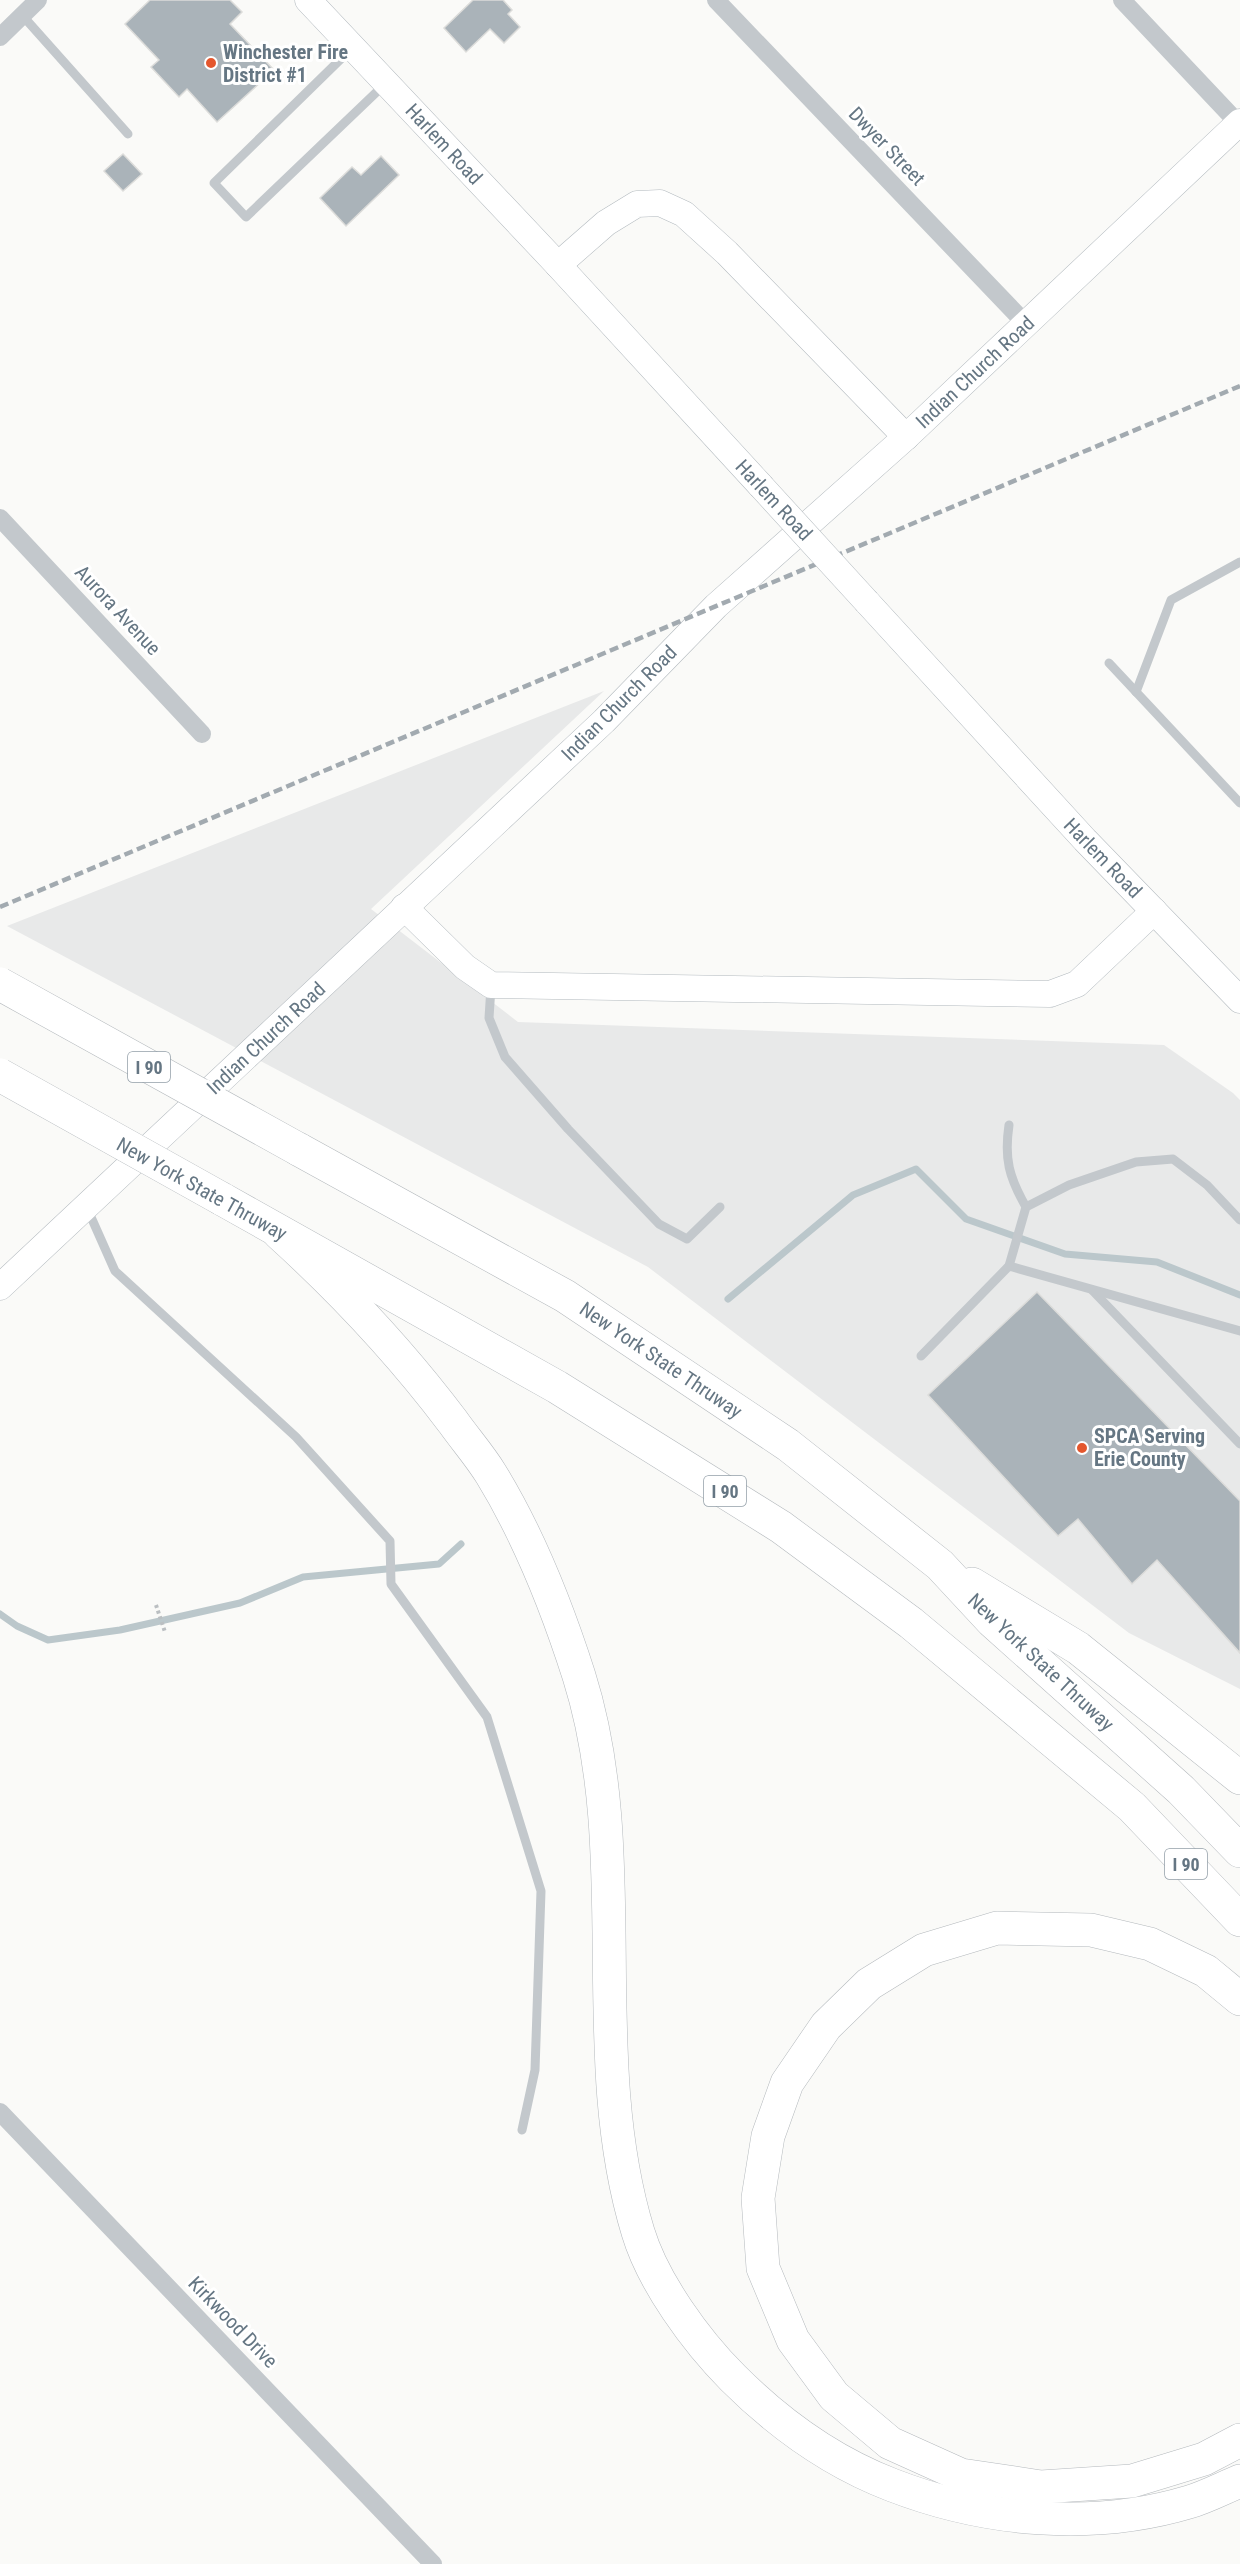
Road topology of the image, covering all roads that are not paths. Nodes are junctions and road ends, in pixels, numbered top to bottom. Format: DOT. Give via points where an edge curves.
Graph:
graph roads {
  1 [pos="38,0"];
  2 [pos="308,0"];
  3 [pos="716,0"];
  4 [pos="1122,0"];
  5 [pos="22,15"];
  6 [pos="0,37"];
  7 [pos="353,47"];
  8 [pos="386,83"];
  9 [pos="1239,123"];
  10 [pos="128,134"];
  11 [pos="558,265"];
  12 [pos="1026,324"];
  13 [pos="906,436"];
  14 [pos="0,518"];
  15 [pos="1240,562"];
  16 [pos="1109,663"];
  17 [pos="1136,692"];
  18 [pos="202,734"];
  19 [pos="1240,802"];
  20 [pos="404,908"];
  21 [pos="1154,911"];
  22 [pos="0,984"];
  23 [pos="491,985"];
  24 [pos="1240,1000"];
  25 [pos="0,1075"];
  26 [pos="1009,1125"];
  27 [pos="87,1207"];
  28 [pos="720,1207"];
  29 [pos="1026,1207"];
  30 [pos="1240,1220"];
  31 [pos="279,1233"];
  32 [pos="1010,1266"];
  33 [pos="0,1287"];
  34 [pos="1091,1288"];
  35 [pos="1240,1330"];
  36 [pos="921,1356"];
  37 [pos="1240,1444"];
  38 [pos="940,1564"];
  39 [pos="1240,1778"];
  40 [pos="1240,1851"];
  41 [pos="1240,1920"];
  42 [pos="1240,1999"];
  43 [pos="0,2112"];
  44 [pos="522,2130"];
  45 [pos="1240,2440"];
  46 [pos="1240,2481"];
  47 [pos="433,2564"];
  1 -- 5 [label="street"];
  2 -- 7 [label="main road, Harlem Road"];
  3 -- 12 [label="street, Dwyer Street"];
  4 -- 9 [label="street"];
  5 -- 6 [label="street"];
  5 -- 10 [label="lane"];
  7 -- 8 [label="main road, Harlem Road"];
  7 -- 8 [label="lane" via="214,183 246,217"];
  8 -- 11 [label="main road, Harlem Road"];
  9 -- 12 [label="main road, Indian Church Road"];
  11 -- 13 [label="main road" via="606,223 637,204 660,203 684,214"];
  11 -- 21 [label="main road, Harlem Road, bridge"];
  12 -- 13 [label="main road, Indian Church Road"];
  13 -- 20 [label="main road, Indian Church Road" via="716,606 604,721"];
  14 -- 18 [label="street, Aurora Avenue"];
  15 -- 17 [label="lane" via="1171,600"];
  16 -- 17 [label="lane"];
  17 -- 19 [label="lane"];
  20 -- 23 [label="main road" via="465,967"];
  20 -- 27 [label="main road, Indian Church Road"];
  21 -- 23 [label="main road" via="1077,984 1050,994"];
  21 -- 24 [label="main road, Harlem Road"];
  22 -- 38 [label="highway, New York State Thruway / I 90, bridge" via="565,1296 788,1445"];
  23 -- 28 [label="lane" via="489,1018 505,1057 659,1224 687,1239"];
  25 -- 31 [label="highway, New York State Thruway / I 90, bridge"];
  26 -- 29 [label="lane" via="1005,1152 1013,1184"];
  27 -- 33 [label="main road, Indian Church Road"];
  27 -- 44 [label="lane" via="115,1271 296,1437 390,1541 391,1584 487,1717 541,1892 535,2070"];
  29 -- 30 [label="lane" via="1069,1185 1136,1162 1173,1159 1207,1185"];
  29 -- 32 [label="lane"];
  31 -- 41 [label="highway, New York State Thruway / I 90" via="557,1387 781,1527 911,1623 1132,1808"];
  31 -- 46 [label="highway" via="378,1329 490,1472 525,1536 555,1610 580,1679 596,1751 606,1832 612,2055 621,2161 639,2236 671,2301 715,2360 760,2404 811,2443 872,2478 928,2499 1010,2517 1100,2517 1133,2515 1191,2502"];
  32 -- 34 [label="lane"];
  32 -- 36 [label="lane"];
  34 -- 35 [label="lane"];
  34 -- 37 [label="lane"];
  38 -- 39 [label="highway" via="1078,1648"];
  38 -- 40 [label="highway, New York State Thruway / I 90" via="992,1621 1180,1790"];
  42 -- 45 [label="highway" via="1206,1971 1150,1944 1091,1930 997,1928 924,1950 869,1984 826,2026 787,2083 768,2136 758,2198 763,2268 793,2340 834,2396 890,2443 961,2475 1041,2487 1132,2481 1204,2459"];
  43 -- 47 [label="street, Kirkwood Drive"];
}
